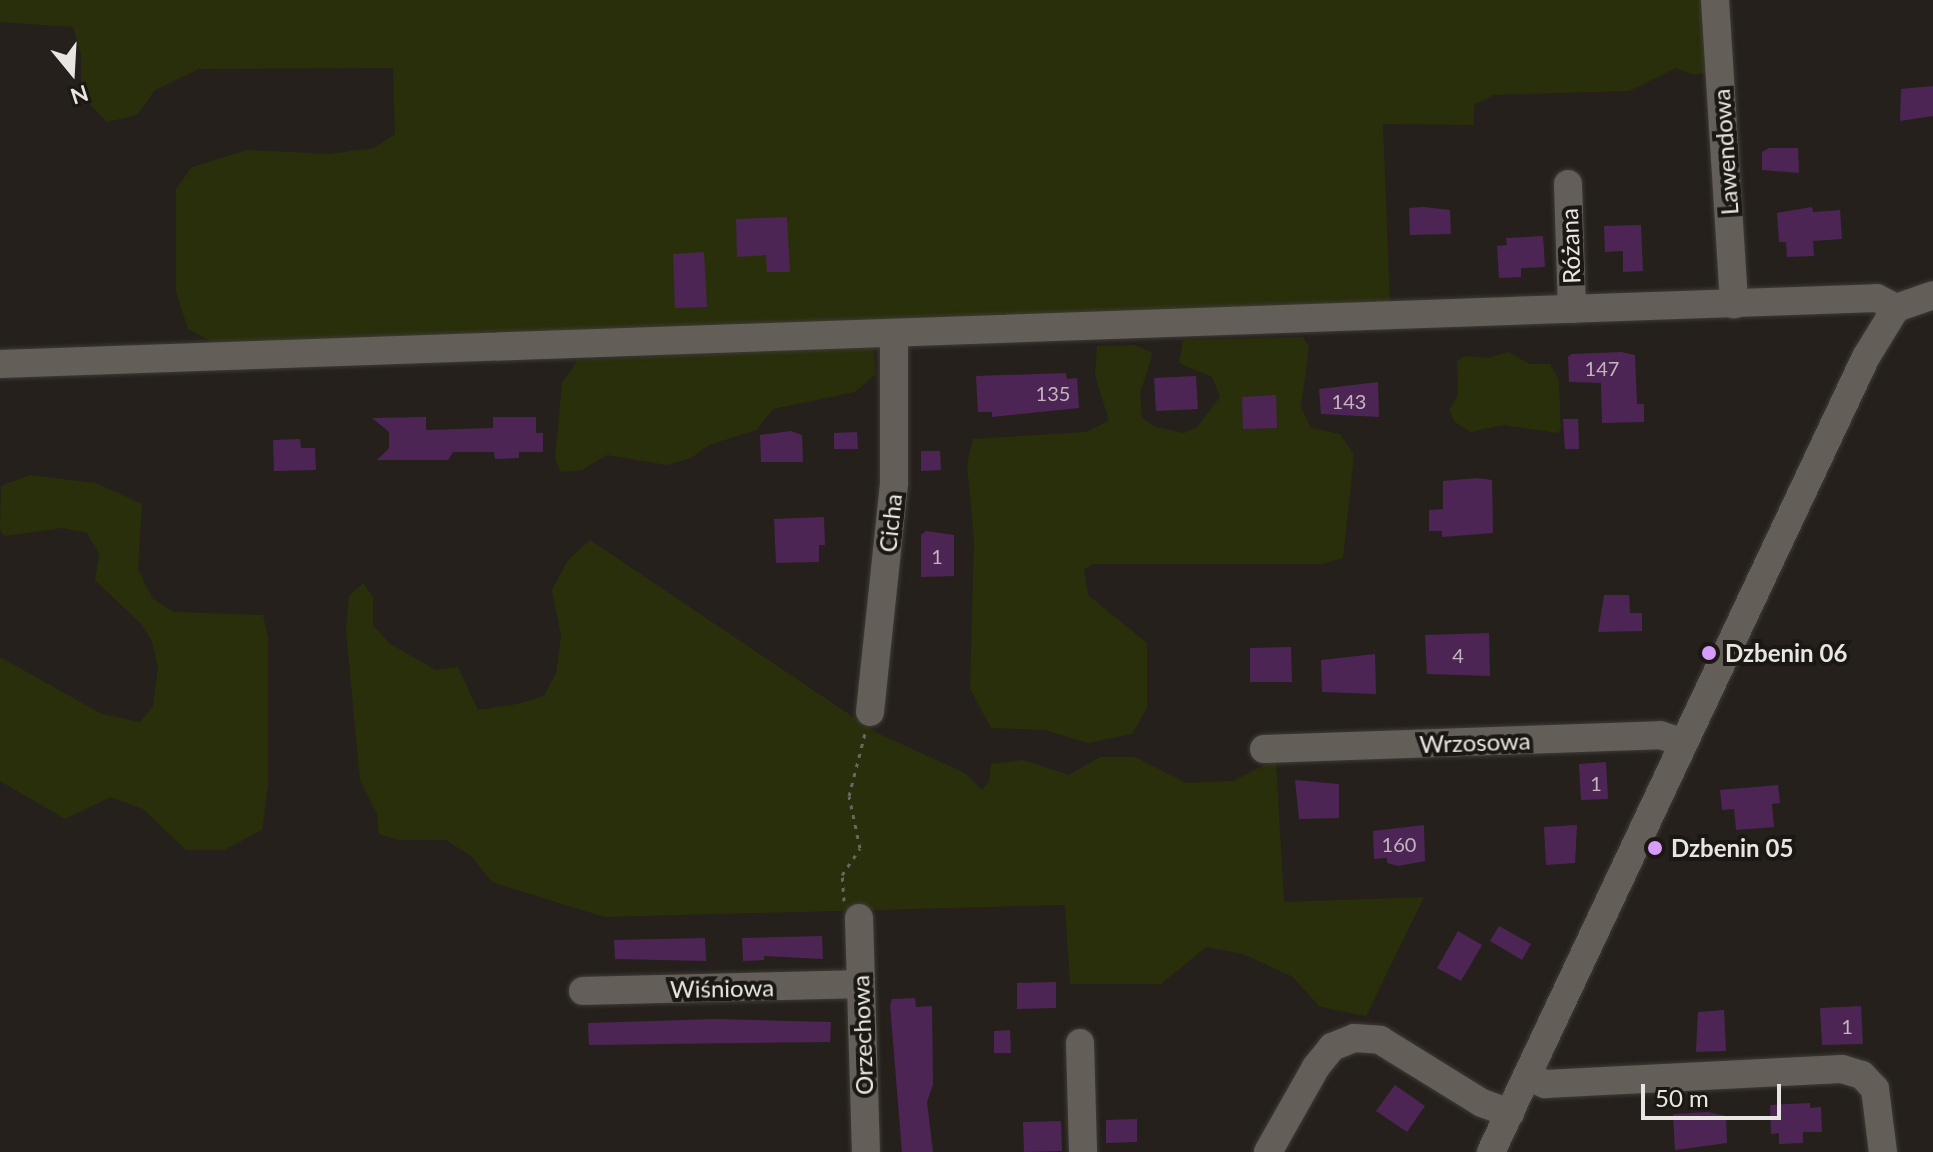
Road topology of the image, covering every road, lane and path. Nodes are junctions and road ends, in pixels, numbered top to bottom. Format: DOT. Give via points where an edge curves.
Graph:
graph roads {
  1 [pos="1715,0"];
  2 [pos="1568,184"];
  3 [pos="1933,295"];
  4 [pos="1734,304"];
  5 [pos="1896,308"];
  6 [pos="1572,309"];
  7 [pos="894,334"];
  8 [pos="0,364"];
  9 [pos="870,712"];
  10 [pos="1684,743"];
  11 [pos="1264,749"];
  12 [pos="852,910"];
  13 [pos="861,984"];
  14 [pos="583,991"];
  15 [pos="1080,1043"];
  16 [pos="1527,1076"];
  17 [pos="1510,1113"];
  18 [pos="866,1152"];
  19 [pos="1083,1152"];
  20 [pos="1268,1152"];
  21 [pos="1491,1152"];
  22 [pos="1883,1152"];
  1 -- 4 [label="street, Lawendowa"];
  2 -- 6 [label="street, Różana"];
  3 -- 5 [label="street"];
  4 -- 5 [label="street" via="1877,298"];
  4 -- 6 [label="street"];
  5 -- 10 [label="street" via="1866,357"];
  6 -- 7 [label="street"];
  7 -- 8 [label="street"];
  7 -- 9 [label="street, Cicha" via="894,482"];
  9 -- 12 [label="path" via="851,782 860,848 842,875"];
  10 -- 11 [label="street, Wrzosowa" via="1660,735"];
  10 -- 16 [label="street"];
  12 -- 13 [label="street, Orzechowa"];
  13 -- 14 [label="street, Wiśniowa"];
  13 -- 18 [label="street, Orzechowa"];
  15 -- 19 [label="street"];
  16 -- 17 [label="street"];
  16 -- 22 [label="street" via="1545,1084 1842,1069 1862,1075 1875,1089"];
  17 -- 20 [label="street" via="1482,1103 1380,1040 1354,1038 1332,1047 1316,1067"];
  17 -- 21 [label="street"];
}
